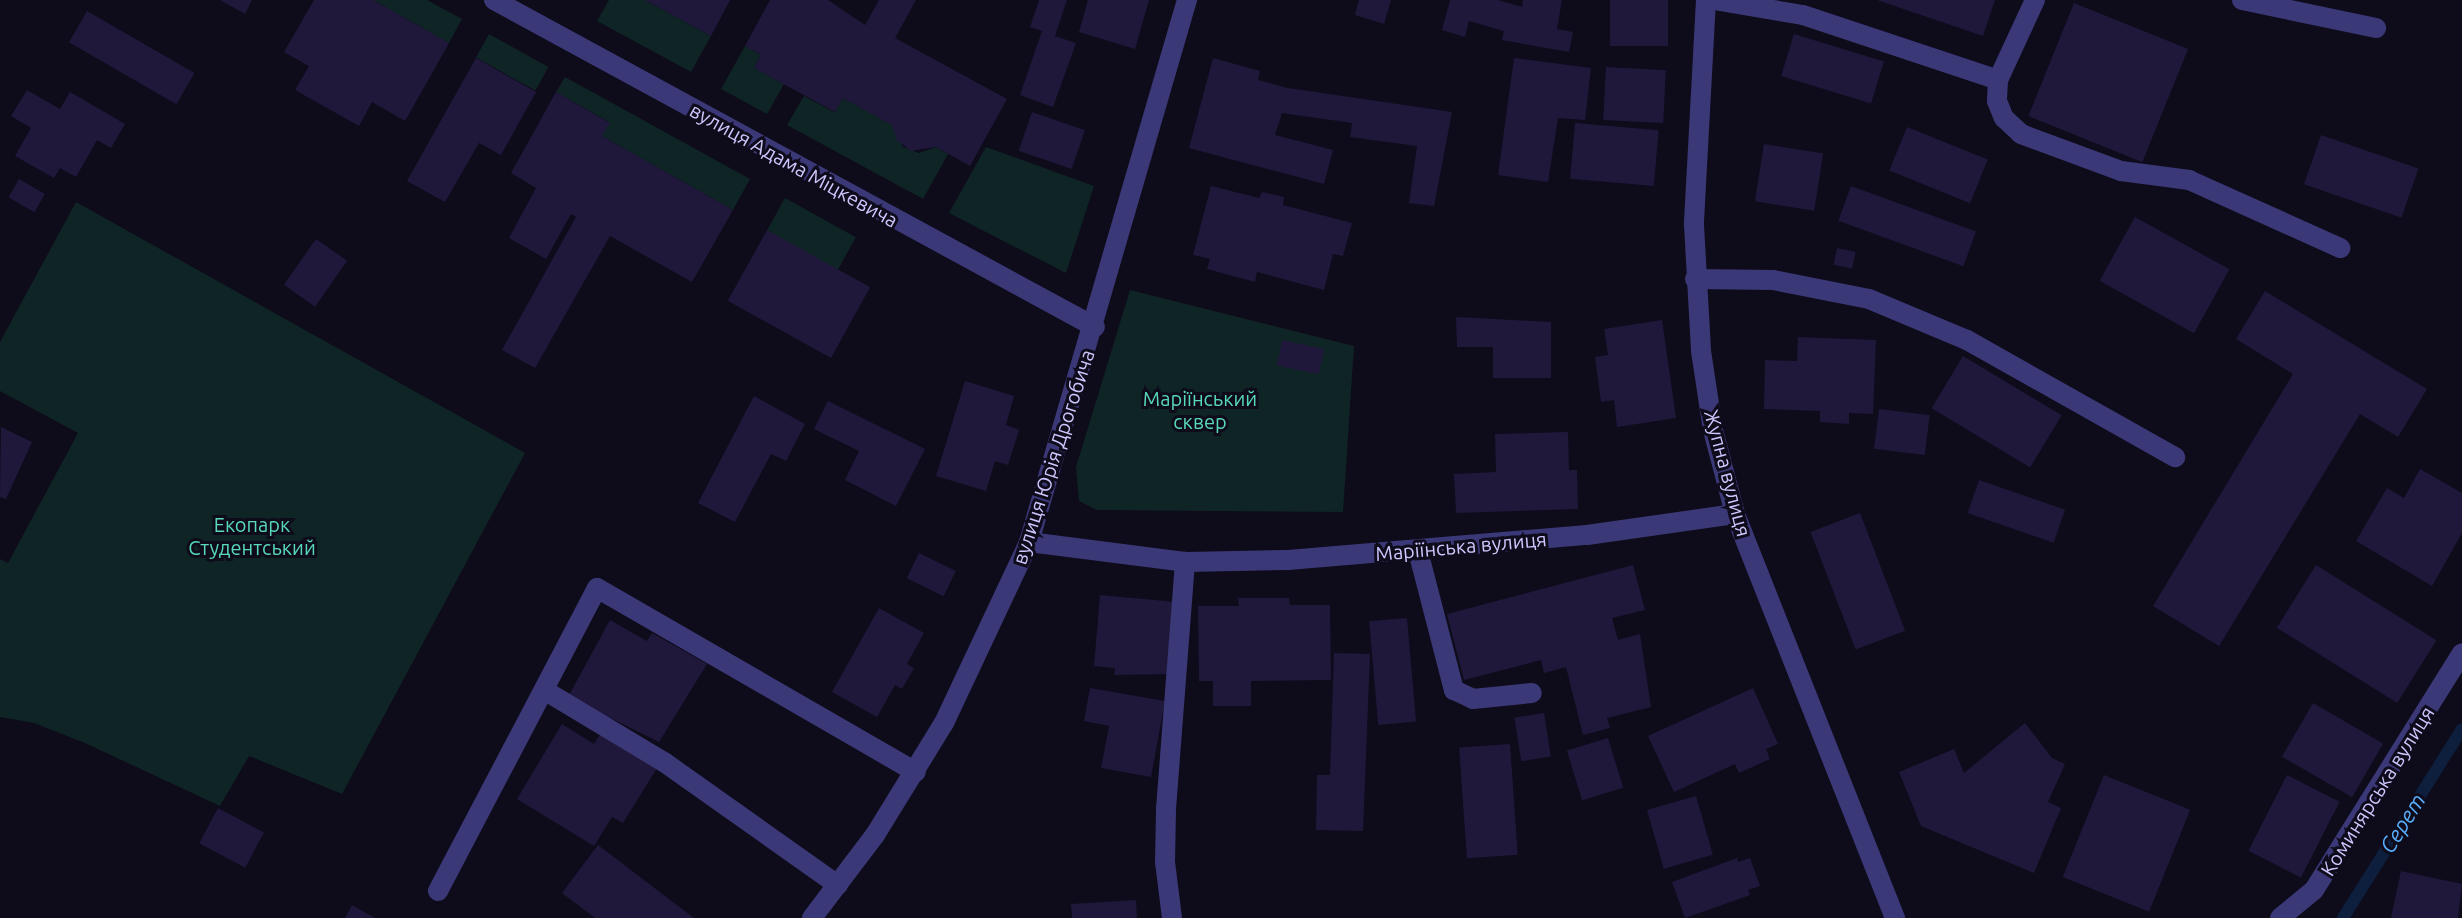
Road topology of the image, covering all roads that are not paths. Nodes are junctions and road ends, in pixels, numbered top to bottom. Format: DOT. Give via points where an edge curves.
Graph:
graph roads {
  1 [pos="494,0"];
  2 [pos="1187,0"];
  3 [pos="1706,0"];
  4 [pos="1714,0"];
  5 [pos="2035,0"];
  6 [pos="2242,0"];
  7 [pos="2376,28"];
  8 [pos="1998,80"];
  9 [pos="2340,248"];
  10 [pos="1695,279"];
  11 [pos="1095,327"];
  12 [pos="2175,457"];
  13 [pos="1735,514"];
  14 [pos="1029,542"];
  15 [pos="1418,551"];
  16 [pos="1185,562"];
  17 [pos="2462,653"];
  18 [pos="544,690"];
  19 [pos="1532,693"];
  20 [pos="916,772"];
  21 [pos="838,885"];
  22 [pos="438,891"];
  23 [pos="812,918"];
  24 [pos="1172,918"];
  25 [pos="1895,918"];
  26 [pos="2280,918"];
  1 -- 11 [label="street, вулиця Адама Міцкевича"];
  2 -- 11 [label="street, вулиця Юрія Дрогобича"];
  3 -- 10 [label="street, Жупна вулиця"];
  4 -- 8 [label="street" via="1803,15"];
  5 -- 8 [label="street"];
  6 -- 7 [label="street"];
  8 -- 9 [label="street" via="2000,109 2021,134 2121,171 2189,180"];
  10 -- 12 [label="street" via="1773,280 1881,303 1967,340"];
  10 -- 13 [label="street, Жупна вулиця" via="1713,430"];
  11 -- 14 [label="street, вулиця Юрія Дрогобича"];
  13 -- 15 [label="street, Маріїнська вулиця"];
  13 -- 25 [label="street, Жупна вулиця"];
  14 -- 16 [label="street, Маріїнська вулиця"];
  14 -- 20 [label="street, вулиця Юрія Дрогобича" via="991,630"];
  15 -- 16 [label="street, Маріїнська вулиця"];
  15 -- 19 [label="street" via="1454,690 1473,699"];
  16 -- 24 [label="street" via="1166,809"];
  17 -- 26 [label="street, Коминярська вулиця" via="2314,890"];
  18 -- 20 [label="street" via="597,588"];
  18 -- 21 [label="street" via="664,762"];
  18 -- 22 [label="street"];
  20 -- 21 [label="street, вулиця Юрія Дрогобича"];
  21 -- 23 [label="street, вулиця Юрія Дрогобича"];
}
